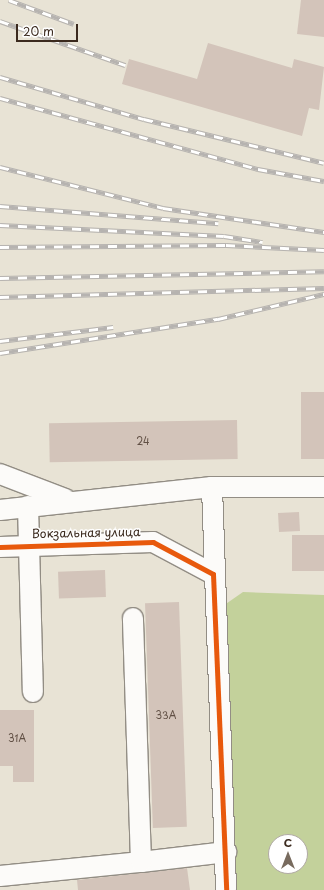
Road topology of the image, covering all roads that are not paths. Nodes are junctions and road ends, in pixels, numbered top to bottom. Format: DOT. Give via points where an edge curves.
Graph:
graph roads {
  1 [pos="0,474"];
  2 [pos="212,487"];
  3 [pos="324,487"];
  4 [pos="67,500"];
  5 [pos="28,506"];
  6 [pos="0,510"];
  7 [pos="29,545"];
  8 [pos="0,546"];
  9 [pos="213,574"];
  10 [pos="133,618"];
  11 [pos="33,692"];
  12 [pos="226,852"];
  13 [pos="141,862"];
  14 [pos="0,876"];
  15 [pos="226,890"];
  1 -- 4 [label="street"];
  2 -- 3 [label="street"];
  2 -- 4 [label="street"];
  2 -- 9 [label="street"];
  4 -- 5 [label="street"];
  5 -- 6 [label="street"];
  5 -- 7 [label="street"];
  7 -- 8 [label="street, Вокзальная улица"];
  7 -- 9 [label="street, Вокзальная улица" via="153,542"];
  7 -- 11 [label="street"];
  9 -- 12 [label="street"];
  10 -- 13 [label="street"];
  12 -- 13 [label="street"];
  12 -- 15 [label="street"];
  13 -- 14 [label="street"];
}
